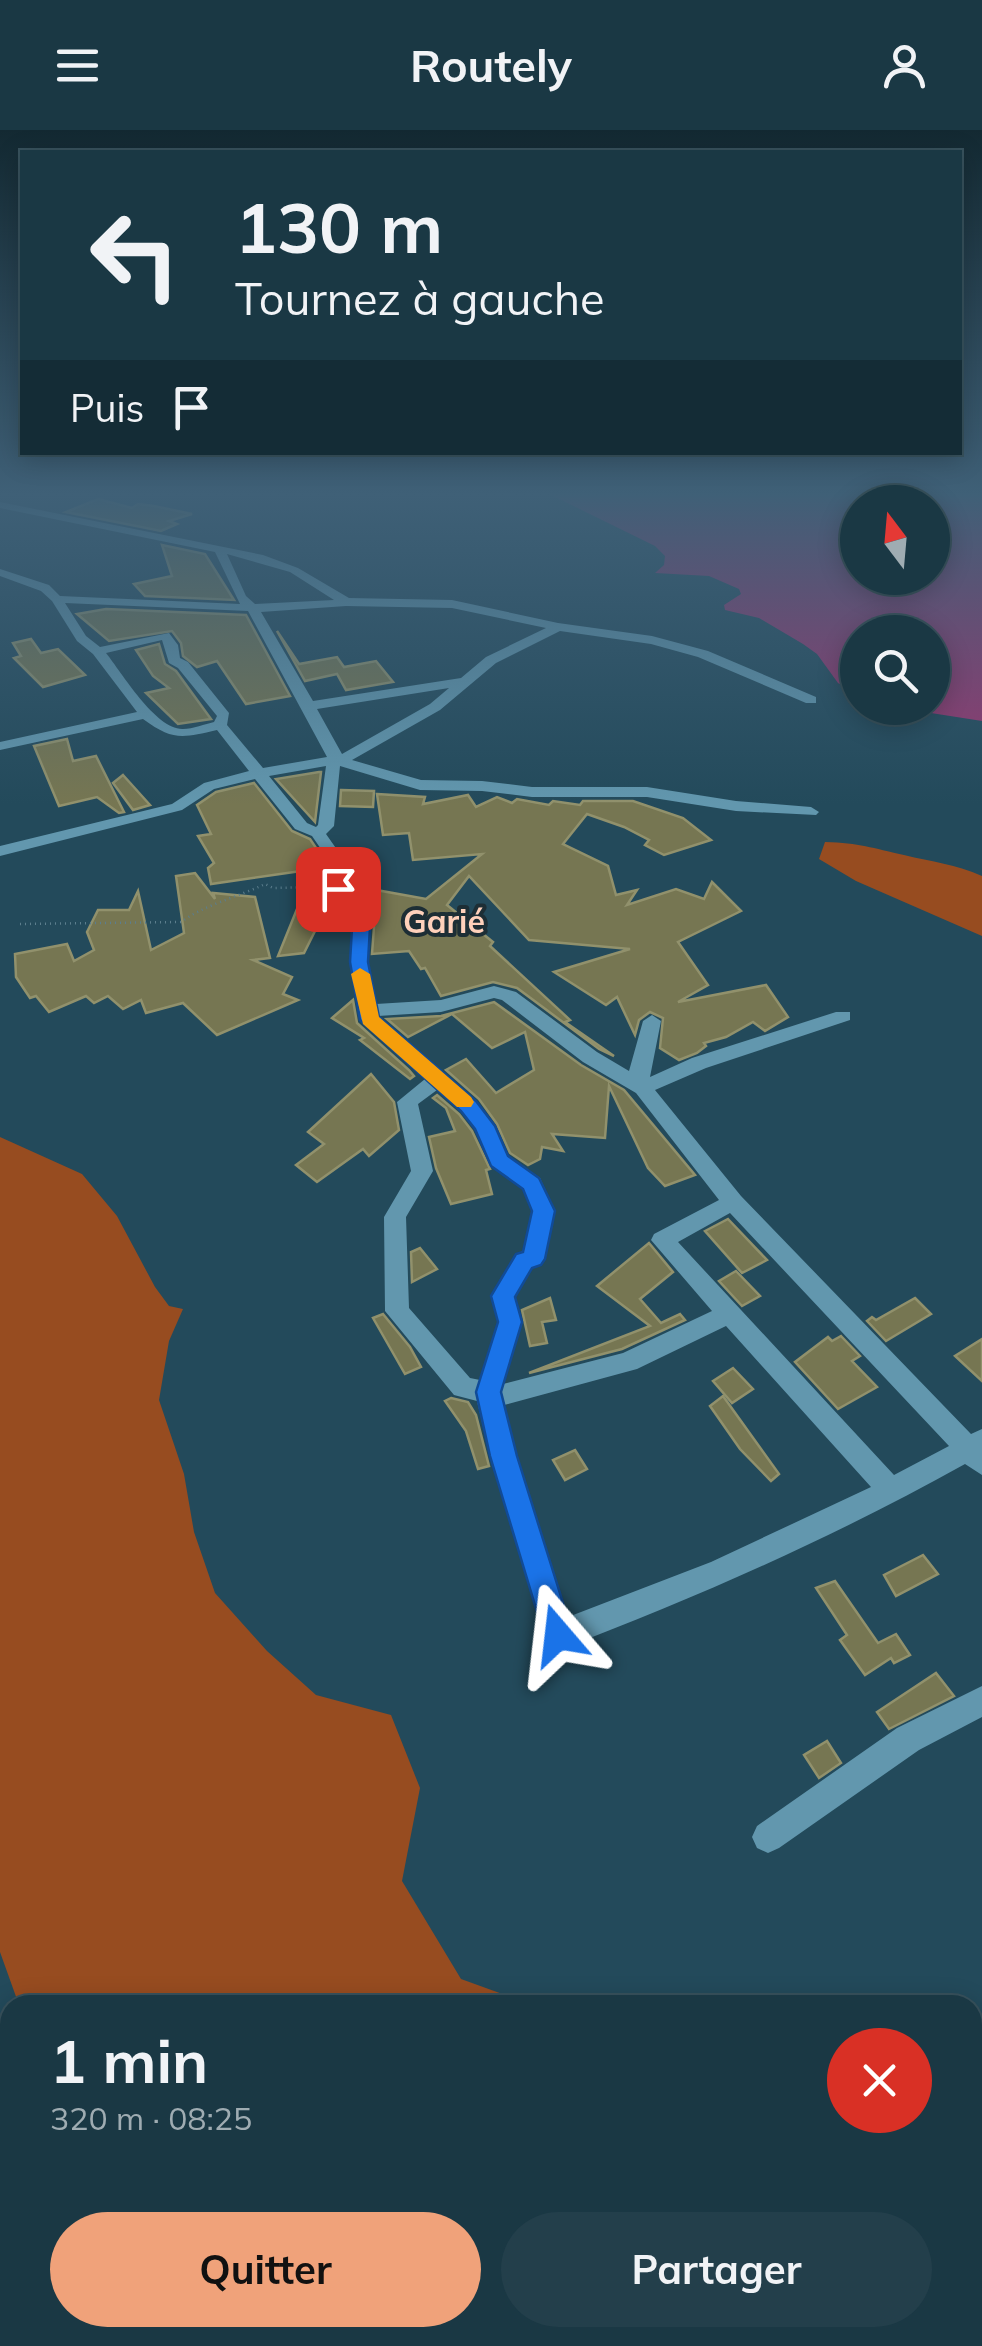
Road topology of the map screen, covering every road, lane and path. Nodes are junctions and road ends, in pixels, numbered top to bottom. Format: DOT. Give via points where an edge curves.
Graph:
graph roads {
  1 [pos="240,596"];
  2 [pos="337,596"];
  3 [pos="57,598"];
  4 [pos="346,602"];
  5 [pos="251,608"];
  6 [pos="558,626"];
  7 [pos="98,651"];
  8 [pos="463,682"];
  9 [pos="811,700"];
  10 [pos="306,706"];
  11 [pos="146,714"];
  12 [pos="220,726"];
  13 [pos="0,746"];
  14 [pos="334,760"];
  15 [pos="256,773"];
  16 [pos="811,812"];
  17 [pos="318,833"];
  18 [pos="0,851"];
  19 [pos="340,883"];
  20 [pos="20,924"];
  21 [pos="370,1010"];
  22 [pos="843,1016"];
  23 [pos="652,1021"];
  24 [pos="438,1080"];
  25 [pos="642,1088"];
  26 [pos="733,1202"];
  27 [pos="727,1314"];
  28 [pos="489,1395"];
  29 [pos="978,1451"];
  30 [pos="892,1492"];
  31 [pos="982,1700"];
  32 [pos="768,1837"];
  1 -- 5 [label="street"];
  2 -- 4 [label="street"];
  3 -- 5 [label="street"];
  3 -- 7 [label="street" via="81,638"];
  4 -- 5 [label="street"];
  4 -- 6 [label="street" via="452,604"];
  5 -- 10 [label="street"];
  6 -- 8 [label="street"];
  6 -- 9 [label="street" via="703,654"];
  7 -- 11 [label="street"];
  7 -- 12 [label="street" via="165,636 174,660 224,716"];
  8 -- 10 [label="street"];
  8 -- 14 [label="street" via="419,717"];
  10 -- 14 [label="street"];
  11 -- 12 [label="street" via="180,734"];
  11 -- 13 [label="street"];
  12 -- 15 [label="street"];
  14 -- 15 [label="street"];
  14 -- 16 [label="street" via="420,785 647,792"];
  14 -- 17 [label="street" via="326,826"];
  15 -- 17 [label="street" via="301,826"];
  15 -- 18 [label="street" via="208,786 177,807"];
  17 -- 19 [label="street" via="344,872"];
  19 -- 20 [label="path" via="300,889 265,884 181,922"];
  19 -- 21 [label="street" via="332,897 361,927 359,962"];
  21 -- 24 [label="street" via="370,1020"];
  21 -- 25 [label="street" via="442,1006 494,992 509,996"];
  22 -- 25 [label="street"];
  23 -- 25 [label="street" via="641,1057"];
  24 -- 28 [label="street" via="469,1106 499,1160 532,1184 544,1211 533,1259 524,1260 503,1296 510,1322"];
  24 -- 28 [label="street" via="407,1102 422,1171 395,1217 398,1312 463,1387"];
  25 -- 26 [label="street"];
  26 -- 27 [label="street" via="662,1240"];
  26 -- 29 [label="street"];
  27 -- 28 [label="street" via="628,1362"];
  27 -- 30 [label="street"];
  28 -- 30 [label="street" via="558,1635"];
  29 -- 30 [label="street"];
  31 -- 32 [label="street" via="908,1739"];
}
